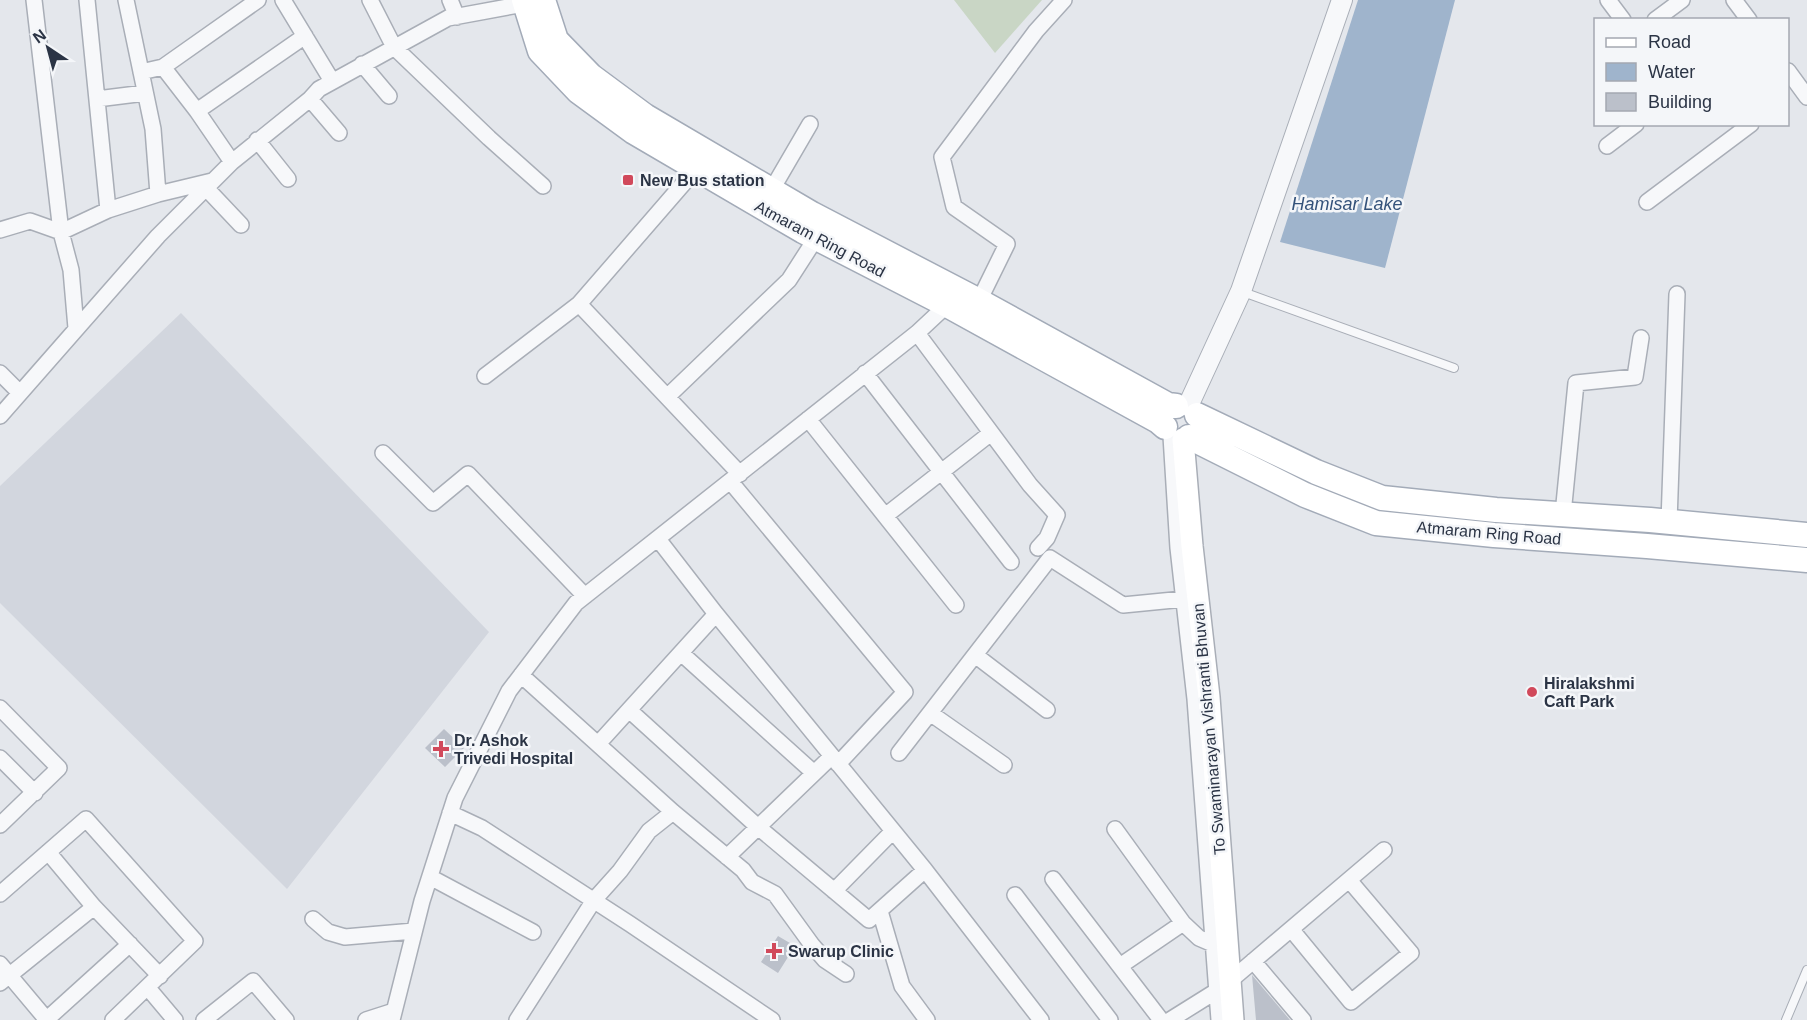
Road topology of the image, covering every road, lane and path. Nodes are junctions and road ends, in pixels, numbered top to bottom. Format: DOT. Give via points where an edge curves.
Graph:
graph roads {
  1 [pos="33,0"];
  2 [pos="87,0"];
  3 [pos="127,0"];
  4 [pos="258,0"];
  5 [pos="283,0"];
  6 [pos="370,0"];
  7 [pos="450,0"];
  8 [pos="1064,0"];
  9 [pos="1342,0"];
  10 [pos="1608,0"];
  11 [pos="1682,0"];
  12 [pos="1734,0"];
  13 [pos="530,1"];
  14 [pos="457,17"];
  15 [pos="1622,18"];
  16 [pos="1658,18"];
  17 [pos="1748,18"];
  18 [pos="305,36"];
  19 [pos="394,47"];
  20 [pos="362,64"];
  21 [pos="163,67"];
  22 [pos="141,72"];
  23 [pos="1789,73"];
  24 [pos="332,81"];
  25 [pos="145,93"];
  26 [pos="1798,94"];
  27 [pos="389,96"];
  28 [pos="97,99"];
  29 [pos="310,99"];
  30 [pos="197,111"];
  31 [pos="810,124"];
  32 [pos="1633,126"];
  33 [pos="1748,126"];
  34 [pos="339,133"];
  35 [pos="257,140"];
  36 [pos="1607,146"];
  37 [pos="232,162"];
  38 [pos="696,170"];
  39 [pos="288,179"];
  40 [pos="209,185"];
  41 [pos="543,186"];
  42 [pos="771,191"];
  43 [pos="158,194"];
  44 [pos="1647,202"];
  45 [pos="108,210"];
  46 [pos="241,225"];
  47 [pos="0,230"];
  48 [pos="62,232"];
  49 [pos="816,238"];
  50 [pos="1241,291"];
  51 [pos="1677,294"];
  52 [pos="979,301"];
  53 [pos="579,304"];
  54 [pos="947,305"];
  55 [pos="76,328"];
  56 [pos="917,333"];
  57 [pos="1641,338"];
  58 [pos="1454,368"];
  59 [pos="865,373"];
  60 [pos="0,374"];
  61 [pos="485,376"];
  62 [pos="20,393"];
  63 [pos="668,398"];
  64 [pos="0,416"];
  65 [pos="808,419"];
  66 [pos="1181,424"];
  67 [pos="992,433"];
  68 [pos="383,453"];
  69 [pos="942,471"];
  70 [pos="735,477"];
  71 [pos="1563,514"];
  72 [pos="885,516"];
  73 [pos="1669,522"];
  74 [pos="1807,535"];
  75 [pos="658,538"];
  76 [pos="1038,548"];
  77 [pos="1807,560"];
  78 [pos="1011,562"];
  79 [pos="585,596"];
  80 [pos="1184,599"];
  81 [pos="956,605"];
  82 [pos="716,614"];
  83 [pos="681,653"];
  84 [pos="975,655"];
  85 [pos="521,675"];
  86 [pos="0,708"];
  87 [pos="630,710"];
  88 [pos="1047,710"];
  89 [pos="930,713"];
  90 [pos="598,744"];
  91 [pos="899,753"];
  92 [pos="0,758"];
  93 [pos="835,760"];
  94 [pos="1004,765"];
  95 [pos="814,773"];
  96 [pos="36,793"];
  97 [pos="673,812"];
  98 [pos="450,813"];
  99 [pos="3,817"];
  100 [pos="758,827"];
  101 [pos="1115,829"];
  102 [pos="893,831"];
  103 [pos="1384,850"];
  104 [pos="48,852"];
  105 [pos="727,857"];
  106 [pos="925,870"];
  107 [pos="430,877"];
  108 [pos="1053,879"];
  109 [pos="1349,880"];
  110 [pos="834,891"];
  111 [pos="0,894"];
  112 [pos="1015,895"];
  113 [pos="594,900"];
  114 [pos="94,906"];
  115 [pos="880,910"];
  116 [pos="313,919"];
  117 [pos="1183,923"];
  118 [pos="1291,929"];
  119 [pos="414,931"];
  120 [pos="533,932"];
  121 [pos="130,944"];
  122 [pos="1213,944"];
  123 [pos="1253,961"];
  124 [pos="1120,966"];
  125 [pos="1807,970"];
  126 [pos="3,974"];
  127 [pos="846,975"];
  128 [pos="160,976"];
  129 [pos="1225,985"];
  130 [pos="148,988"];
  131 [pos="393,1016"];
  132 [pos="46,1020"];
  133 [pos="113,1020"];
  134 [pos="175,1020"];
  135 [pos="204,1020"];
  136 [pos="286,1020"];
  137 [pos="366,1020"];
  138 [pos="517,1020"];
  139 [pos="772,1020"];
  140 [pos="927,1020"];
  141 [pos="1041,1020"];
  142 [pos="1110,1020"];
  143 [pos="1161,1020"];
  144 [pos="1170,1020"];
  145 [pos="1219,1020"];
  146 [pos="1233,1020"];
  147 [pos="1303,1020"];
  148 [pos="1786,1020"];
  1 -- 48 [label="street"];
  2 -- 28 [label="street"];
  3 -- 22 [label="street"];
  4 -- 21 [label="street"];
  5 -- 18 [label="street"];
  6 -- 19 [label="street"];
  7 -- 14 [label="street"];
  8 -- 52 [label="street" via="1036,31 942,157 954,207 1007,244"];
  9 -- 50 [label="street"];
  10 -- 15 [label="street"];
  11 -- 16 [label="street"];
  12 -- 17 [label="street"];
  13 -- 14 [label="street"];
  13 -- 38 [label="main road, Atmaram Ring Road" via="540,51 578,91"];
  13 -- 42 [label="main road, Atmaram Ring Road" via="556,40 591,76 645,116"];
  14 -- 19 [label="street"];
  18 -- 24 [label="street"];
  18 -- 30 [label="street"];
  19 -- 20 [label="street"];
  19 -- 41 [label="street"];
  20 -- 24 [label="street"];
  20 -- 27 [label="street"];
  21 -- 22 [label="street"];
  21 -- 30 [label="street"];
  22 -- 25 [label="street"];
  23 -- 26 [label="street"];
  24 -- 29 [label="street"];
  25 -- 28 [label="street"];
  25 -- 43 [label="street" via="153,129"];
  28 -- 45 [label="street"];
  29 -- 34 [label="street"];
  29 -- 35 [label="street"];
  30 -- 37 [label="street"];
  31 -- 42 [label="street"];
  32 -- 36 [label="street"];
  33 -- 44 [label="street"];
  35 -- 37 [label="street"];
  35 -- 39 [label="street"];
  37 -- 40 [label="street"];
  38 -- 49 [label="main road, Atmaram Ring Road"];
  38 -- 53 [label="street"];
  40 -- 43 [label="street"];
  40 -- 46 [label="street"];
  40 -- 55 [label="street"];
  42 -- 52 [label="main road, Atmaram Ring Road"];
  43 -- 45 [label="street"];
  45 -- 48 [label="street"];
  47 -- 48 [label="street" via="30,220"];
  48 -- 55 [label="street"];
  49 -- 54 [label="main road, Atmaram Ring Road"];
  49 -- 63 [label="street" via="789,280"];
  50 -- 58 [label="lane"];
  50 -- 66 [label="street"];
  51 -- 73 [label="street"];
  52 -- 66 [label="main road, Atmaram Ring Road" via="1168,405"];
  53 -- 61 [label="street"];
  53 -- 63 [label="street"];
  54 -- 56 [label="street"];
  54 -- 66 [label="main road, Atmaram Ring Road" via="1158,421"];
  55 -- 62 [label="street"];
  56 -- 59 [label="street"];
  56 -- 67 [label="street"];
  57 -- 71 [label="street" via="1635,377 1576,383"];
  59 -- 65 [label="street"];
  59 -- 69 [label="street"];
  60 -- 62 [label="street"];
  62 -- 64 [label="street"];
  63 -- 70 [label="street"];
  65 -- 70 [label="street"];
  65 -- 72 [label="street"];
  66 -- 71 [label="main road, Atmaram Ring Road" via="1382,498"];
  66 -- 77 [label="main road, Atmaram Ring Road" via="1305,495 1376,523"];
  66 -- 80 [label="street" via="1178,548"];
  66 -- 129 [label="main road, To Swaminarayan Vishranti Bhuvan" via="1209,697 1226,931"];
  67 -- 69 [label="street"];
  67 -- 76 [label="street" via="1057,515"];
  68 -- 79 [label="street" via="434,503 468,474"];
  69 -- 72 [label="street"];
  69 -- 78 [label="street"];
  70 -- 75 [label="street"];
  70 -- 93 [label="street" via="905,692"];
  71 -- 73 [label="main road, Atmaram Ring Road"];
  72 -- 81 [label="street"];
  73 -- 74 [label="main road, Atmaram Ring Road"];
  75 -- 79 [label="street"];
  75 -- 82 [label="street"];
  79 -- 85 [label="street"];
  80 -- 84 [label="street" via="1123,605 1050,558"];
  80 -- 122 [label="street"];
  82 -- 83 [label="street"];
  82 -- 93 [label="street"];
  83 -- 87 [label="street"];
  83 -- 95 [label="street"];
  84 -- 88 [label="street"];
  84 -- 89 [label="street"];
  85 -- 90 [label="street"];
  85 -- 98 [label="street" via="509,691"];
  86 -- 96 [label="street" via="59,768"];
  87 -- 90 [label="street"];
  87 -- 100 [label="street"];
  89 -- 91 [label="street"];
  89 -- 94 [label="street"];
  90 -- 97 [label="street"];
  92 -- 96 [label="street"];
  93 -- 95 [label="street"];
  93 -- 102 [label="street"];
  95 -- 100 [label="street"];
  96 -- 99 [label="street"];
  97 -- 105 [label="street"];
  97 -- 113 [label="street" via="649,831"];
  98 -- 107 [label="street"];
  98 -- 113 [label="street" via="482,828"];
  100 -- 105 [label="street"];
  100 -- 110 [label="street"];
  101 -- 117 [label="street"];
  102 -- 106 [label="street"];
  102 -- 110 [label="street"];
  103 -- 109 [label="street"];
  104 -- 111 [label="street"];
  104 -- 114 [label="street"];
  104 -- 128 [label="street" via="86,819 159,899 195,941"];
  105 -- 127 [label="street" via="752,882 775,894 825,960"];
  106 -- 115 [label="street"];
  106 -- 141 [label="street"];
  107 -- 119 [label="street"];
  107 -- 120 [label="street"];
  108 -- 124 [label="street"];
  109 -- 118 [label="street"];
  109 -- 118 [label="street" via="1411,953 1351,1002"];
  110 -- 115 [label="street" via="869,920"];
  112 -- 142 [label="street"];
  113 -- 138 [label="street"];
  113 -- 139 [label="street"];
  114 -- 121 [label="street"];
  114 -- 126 [label="street"];
  115 -- 140 [label="street" via="902,986"];
  116 -- 119 [label="street" via="328,932 345,937"];
  117 -- 122 [label="street" via="1199,938"];
  117 -- 124 [label="street"];
  118 -- 123 [label="street"];
  119 -- 131 [label="street"];
  121 -- 128 [label="street"];
  121 -- 132 [label="street"];
  122 -- 129 [label="street"];
  123 -- 129 [label="street"];
  123 -- 147 [label="street"];
  124 -- 143 [label="street"];
  125 -- 148 [label="lane"];
  126 -- 132 [label="street"];
  128 -- 130 [label="street"];
  129 -- 144 [label="street"];
  129 -- 145 [label="street"];
  129 -- 146 [label="main road, To Swaminarayan Vishranti Bhuvan"];
  130 -- 133 [label="street"];
  130 -- 134 [label="street"];
  131 -- 137 [label="street"];
  135 -- 136 [label="street" via="253,981"];
}
